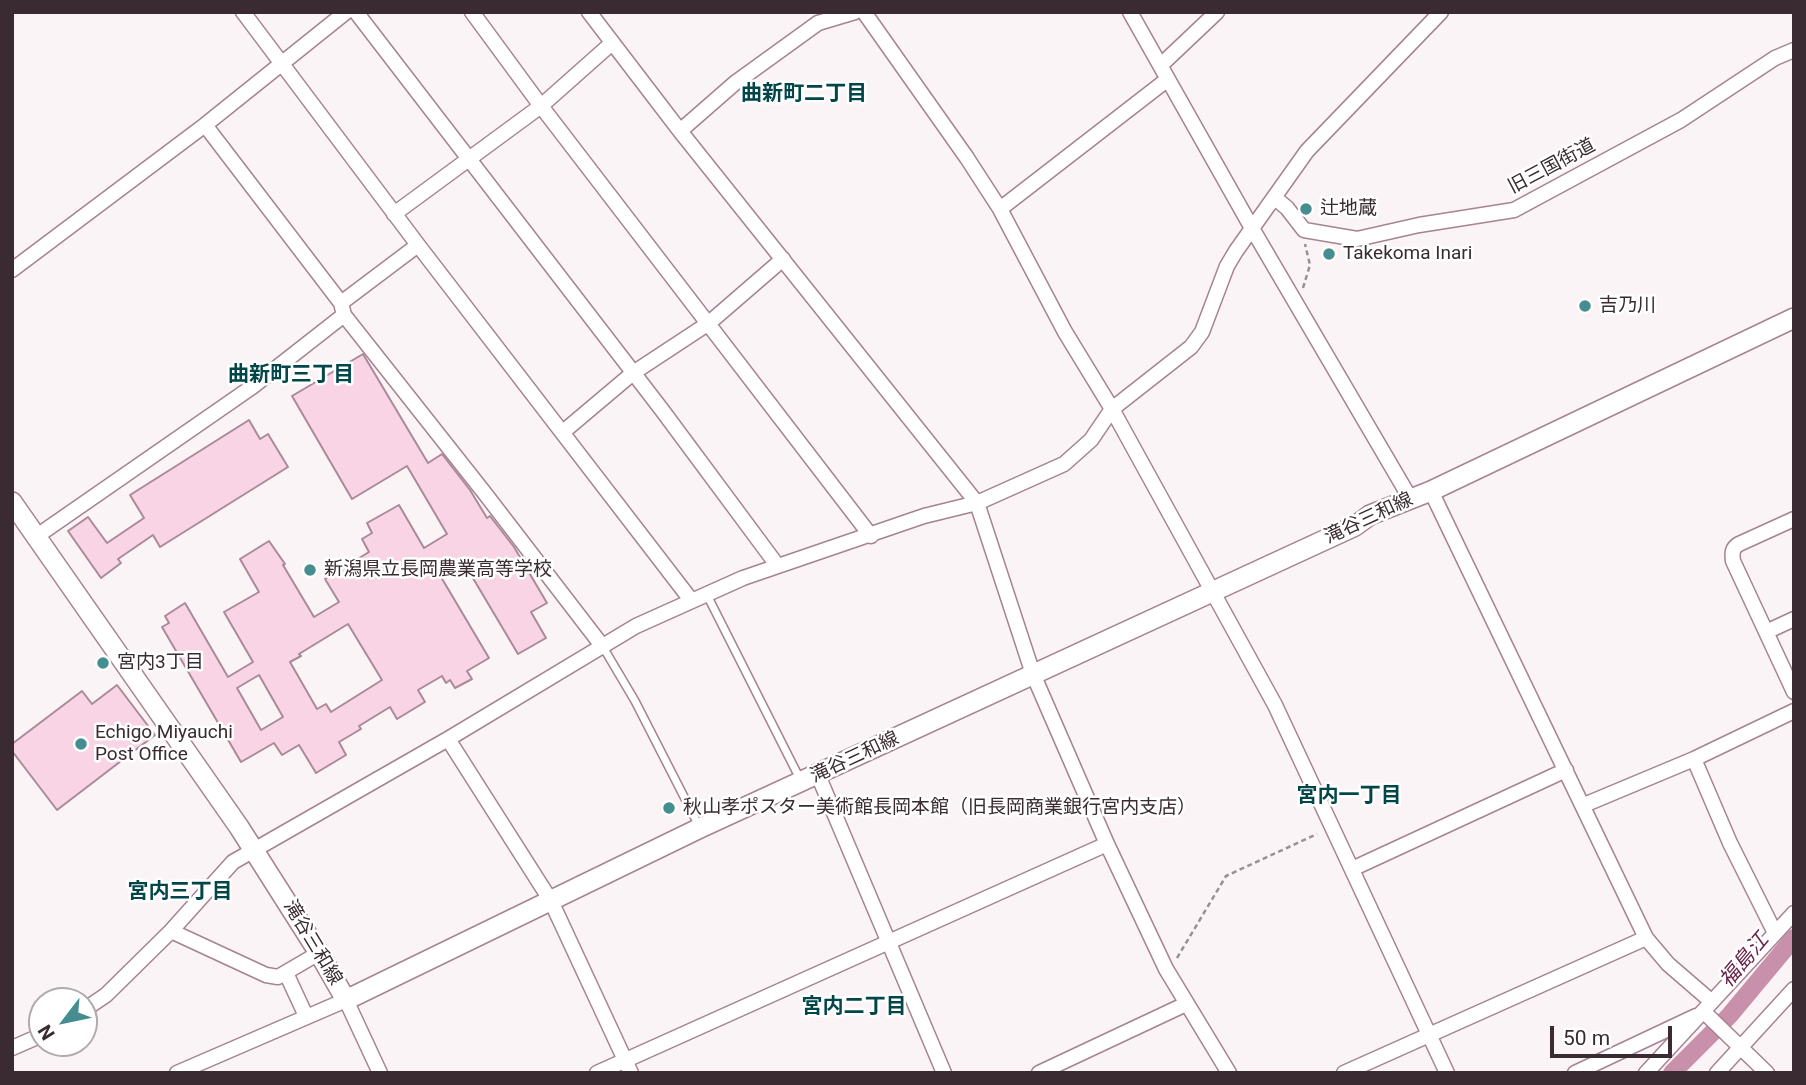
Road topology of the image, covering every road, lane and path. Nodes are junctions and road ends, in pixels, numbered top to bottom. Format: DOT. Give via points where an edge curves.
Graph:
graph roads {
  1 [pos="243,12"];
  2 [pos="346,12"];
  3 [pos="356,12"];
  4 [pos="472,12"];
  5 [pos="589,12"];
  6 [pos="855,12"];
  7 [pos="864,12"];
  8 [pos="1130,12"];
  9 [pos="1217,12"];
  10 [pos="1441,12"];
  11 [pos="612,43"];
  12 [pos="1794,50"];
  13 [pos="282,64"];
  14 [pos="1161,65"];
  15 [pos="1168,79"];
  16 [pos="541,106"];
  17 [pos="205,125"];
  18 [pos="680,131"];
  19 [pos="468,160"];
  20 [pos="1275,198"];
  21 [pos="1000,209"];
  22 [pos="394,214"];
  23 [pos="1253,230"];
  24 [pos="1304,230"];
  25 [pos="418,245"];
  26 [pos="783,259"];
  27 [pos="12,270"];
  28 [pos="1296,303"];
  29 [pos="343,309"];
  30 [pos="1794,318"];
  31 [pos="709,323"];
  32 [pos="634,373"];
  33 [pos="1112,409"];
  34 [pos="563,432"];
  35 [pos="1431,491"];
  36 [pos="1410,498"];
  37 [pos="12,502"];
  38 [pos="977,503"];
  39 [pos="1794,519"];
  40 [pos="37,536"];
  41 [pos="871,536"];
  42 [pos="777,565"];
  43 [pos="1212,592"];
  44 [pos="707,595"];
  45 [pos="691,600"];
  46 [pos="1794,619"];
  47 [pos="1766,632"];
  48 [pos="603,647"];
  49 [pos="1033,674"];
  50 [pos="1794,692"];
  51 [pos="1794,711"];
  52 [pos="449,738"];
  53 [pos="1694,759"];
  54 [pos="1566,770"];
  55 [pos="810,779"];
  56 [pos="1584,805"];
  57 [pos="1332,827"];
  58 [pos="700,828"];
  59 [pos="1107,844"];
  60 [pos="253,849"];
  61 [pos="1352,870"];
  62 [pos="551,901"];
  63 [pos="1794,913"];
  64 [pos="171,931"];
  65 [pos="1775,933"];
  66 [pos="1646,938"];
  67 [pos="888,943"];
  68 [pos="319,953"];
  69 [pos="286,972"];
  70 [pos="1168,973"];
  71 [pos="1794,989"];
  72 [pos="98,1000"];
  73 [pos="345,1000"];
  74 [pos="1186,1004"];
  75 [pos="1708,1010"];
  76 [pos="306,1016"];
  77 [pos="1429,1036"];
  78 [pos="1738,1045"];
  79 [pos="629,1067"];
  80 [pos="177,1073"];
  81 [pos="380,1073"];
  82 [pos="597,1073"];
  83 [pos="944,1073"];
  84 [pos="1039,1073"];
  85 [pos="1229,1073"];
  86 [pos="1344,1073"];
  87 [pos="1447,1073"];
  88 [pos="1574,1073"];
  89 [pos="1646,1073"];
  90 [pos="1717,1073"];
  91 [pos="1767,1073"];
  1 -- 13 [label="street"];
  2 -- 13 [label="street"];
  3 -- 19 [label="street"];
  4 -- 16 [label="street"];
  5 -- 11 [label="street"];
  6 -- 18 [label="street" via="818,23 735,83"];
  7 -- 21 [label="street"];
  8 -- 14 [label="street"];
  9 -- 14 [label="street"];
  10 -- 20 [label="street" via="1307,151"];
  11 -- 16 [label="street"];
  11 -- 18 [label="street"];
  12 -- 24 [label="street, 旧三国街道" via="1681,120 1514,210 1357,239"];
  13 -- 17 [label="street"];
  13 -- 22 [label="street"];
  14 -- 15 [label="street"];
  15 -- 21 [label="street"];
  15 -- 23 [label="street"];
  16 -- 19 [label="street"];
  16 -- 31 [label="street"];
  17 -- 27 [label="street"];
  17 -- 29 [label="street"];
  18 -- 26 [label="street"];
  19 -- 22 [label="street"];
  19 -- 32 [label="street"];
  20 -- 23 [label="street"];
  20 -- 24 [label="street"];
  21 -- 33 [label="street"];
  22 -- 25 [label="street"];
  23 -- 28 [label="street"];
  23 -- 33 [label="street" via="1227,266 1208,319 1191,347"];
  24 -- 28 [label="path" via="1310,265"];
  25 -- 29 [label="street"];
  25 -- 34 [label="street"];
  26 -- 31 [label="street"];
  26 -- 38 [label="street"];
  28 -- 36 [label="street"];
  29 -- 40 [label="street" via="251,387"];
  29 -- 48 [label="street"];
  30 -- 35 [label="main road, 滝谷三和線"];
  31 -- 32 [label="street"];
  31 -- 41 [label="street"];
  32 -- 34 [label="street"];
  32 -- 42 [label="street"];
  33 -- 38 [label="street" via="1091,440 1063,464"];
  33 -- 43 [label="street"];
  34 -- 45 [label="street"];
  35 -- 36 [label="main road, 滝谷三和線"];
  35 -- 54 [label="street"];
  36 -- 43 [label="main road, 滝谷三和線"];
  37 -- 40 [label="main road, 滝谷三和線"];
  38 -- 41 [label="street"];
  38 -- 49 [label="street"];
  39 -- 47 [label="street" via="1739,544 1732,554"];
  40 -- 60 [label="main road, 滝谷三和線"];
  41 -- 42 [label="street"];
  42 -- 44 [label="street"];
  43 -- 49 [label="main road, 滝谷三和線"];
  43 -- 57 [label="street" via="1275,705"];
  44 -- 45 [label="street"];
  44 -- 55 [label="lane"];
  45 -- 48 [label="street"];
  46 -- 47 [label="street"];
  47 -- 50 [label="street"];
  48 -- 52 [label="street"];
  48 -- 58 [label="lane"];
  49 -- 55 [label="main road, 滝谷三和線"];
  49 -- 59 [label="street"];
  51 -- 53 [label="street"];
  52 -- 60 [label="street"];
  52 -- 62 [label="street"];
  53 -- 56 [label="street"];
  53 -- 65 [label="street"];
  54 -- 56 [label="street"];
  54 -- 61 [label="street"];
  55 -- 58 [label="main road, 滝谷三和線"];
  55 -- 67 [label="street"];
  56 -- 66 [label="street"];
  57 -- 61 [label="street"];
  57 -- 70 [label="path" via="1226,876"];
  58 -- 62 [label="main road, 滝谷三和線"];
  59 -- 67 [label="street"];
  59 -- 70 [label="street"];
  60 -- 64 [label="street" via="233,862"];
  60 -- 68 [label="main road, 滝谷三和線"];
  61 -- 77 [label="street"];
  62 -- 73 [label="main road, 滝谷三和線"];
  62 -- 79 [label="street"];
  63 -- 65 [label="street"];
  64 -- 69 [label="street" via="266,975 278,977"];
  64 -- 72 [label="street"];
  65 -- 75 [label="street"];
  66 -- 75 [label="street"];
  66 -- 77 [label="street"];
  67 -- 79 [label="street"];
  67 -- 83 [label="street"];
  68 -- 69 [label="street"];
  68 -- 73 [label="main road, 滝谷三和線"];
  69 -- 76 [label="street"];
  70 -- 74 [label="street"];
  71 -- 78 [label="street"];
  73 -- 76 [label="street"];
  73 -- 81 [label="street"];
  74 -- 84 [label="street"];
  74 -- 85 [label="street"];
  75 -- 78 [label="street"];
  75 -- 88 [label="street"];
  75 -- 89 [label="street"];
  76 -- 80 [label="street"];
  77 -- 86 [label="street"];
  77 -- 87 [label="street"];
  78 -- 90 [label="street"];
  78 -- 91 [label="street"];
  79 -- 82 [label="street"];
}
